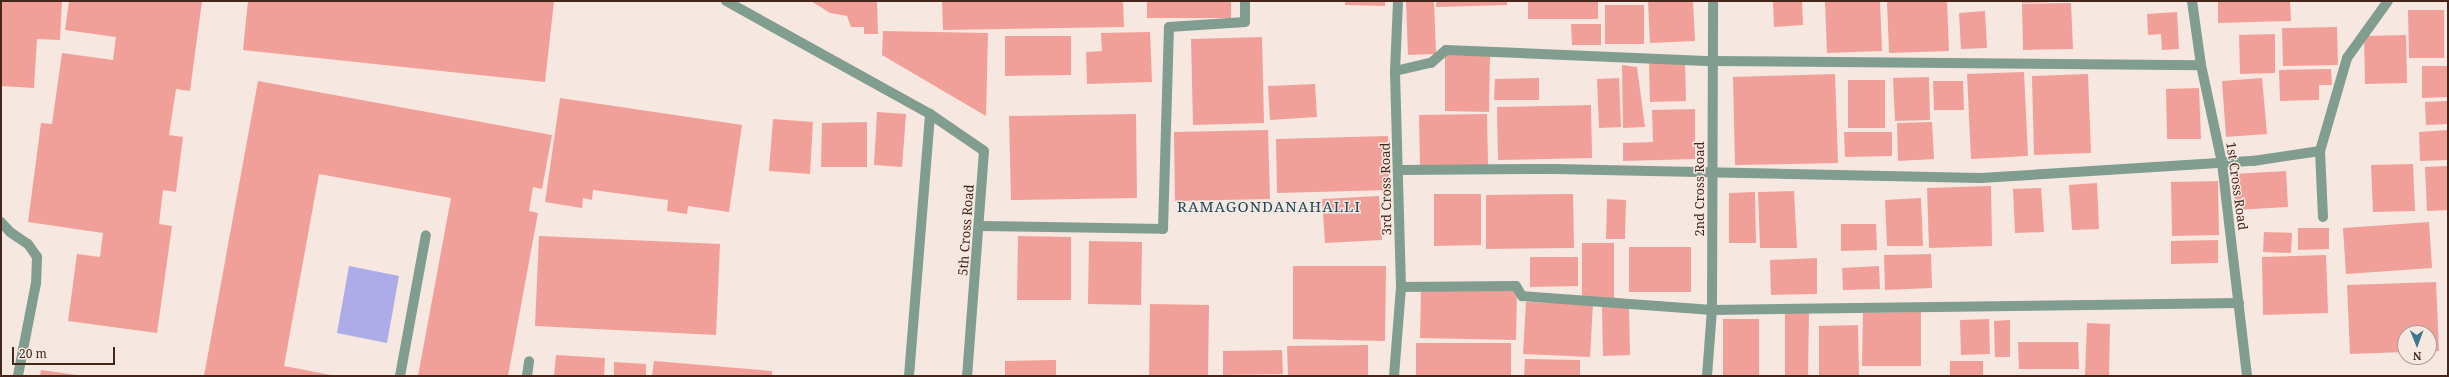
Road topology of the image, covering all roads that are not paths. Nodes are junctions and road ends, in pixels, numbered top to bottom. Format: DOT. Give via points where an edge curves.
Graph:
graph roads {
  1 [pos="726,1"];
  2 [pos="1245,1"];
  3 [pos="1398,1"];
  4 [pos="1713,1"];
  5 [pos="2192,1"];
  6 [pos="2388,1"];
  7 [pos="1712,61"];
  8 [pos="2201,65"];
  9 [pos="1395,71"];
  10 [pos="930,114"];
  11 [pos="2320,151"];
  12 [pos="2222,163"];
  13 [pos="1398,170"];
  14 [pos="1712,174"];
  15 [pos="2323,217"];
  16 [pos="1,222"];
  17 [pos="980,226"];
  18 [pos="426,235"];
  19 [pos="1401,287"];
  20 [pos="2239,303"];
  21 [pos="1712,310"];
  22 [pos="529,361"];
  23 [pos="18,376"];
  24 [pos="400,376"];
  25 [pos="527,376"];
  26 [pos="909,376"];
  27 [pos="967,376"];
  28 [pos="1394,376"];
  29 [pos="1707,376"];
  30 [pos="2247,376"];
  1 -- 10 [label="street, 5th Cross Road"];
  2 -- 17 [label="street" via="1245,22 1169,27 1163,229"];
  3 -- 9 [label="street, 3rd Cross Road"];
  4 -- 7 [label="street, 2nd Cross Road"];
  5 -- 8 [label="street, 1st Cross Road"];
  6 -- 11 [label="street" via="2347,58"];
  7 -- 8 [label="street"];
  7 -- 9 [label="street" via="1446,50 1430,63"];
  7 -- 14 [label="street, 2nd Cross Road"];
  8 -- 12 [label="street, 1st Cross Road"];
  9 -- 13 [label="street, 3rd Cross Road"];
  10 -- 17 [label="street, 5th Cross Road" via="984,151"];
  10 -- 26 [label="street"];
  11 -- 12 [label="street"];
  11 -- 15 [label="street"];
  12 -- 14 [label="street" via="1981,178"];
  12 -- 20 [label="street, 1st Cross Road"];
  13 -- 14 [label="street" via="1555,169"];
  13 -- 19 [label="street, 3rd Cross Road"];
  14 -- 21 [label="street, 2nd Cross Road"];
  16 -- 23 [label="street" via="10,232 28,244 37,257 36,283"];
  17 -- 27 [label="street, 5th Cross Road"];
  18 -- 24 [label="street"];
  19 -- 21 [label="street" via="1516,286 1522,296"];
  19 -- 28 [label="street, 3rd Cross Road"];
  20 -- 21 [label="street"];
  20 -- 30 [label="street, 1st Cross Road"];
  21 -- 29 [label="street, 2nd Cross Road"];
  22 -- 25 [label="street"];
}
